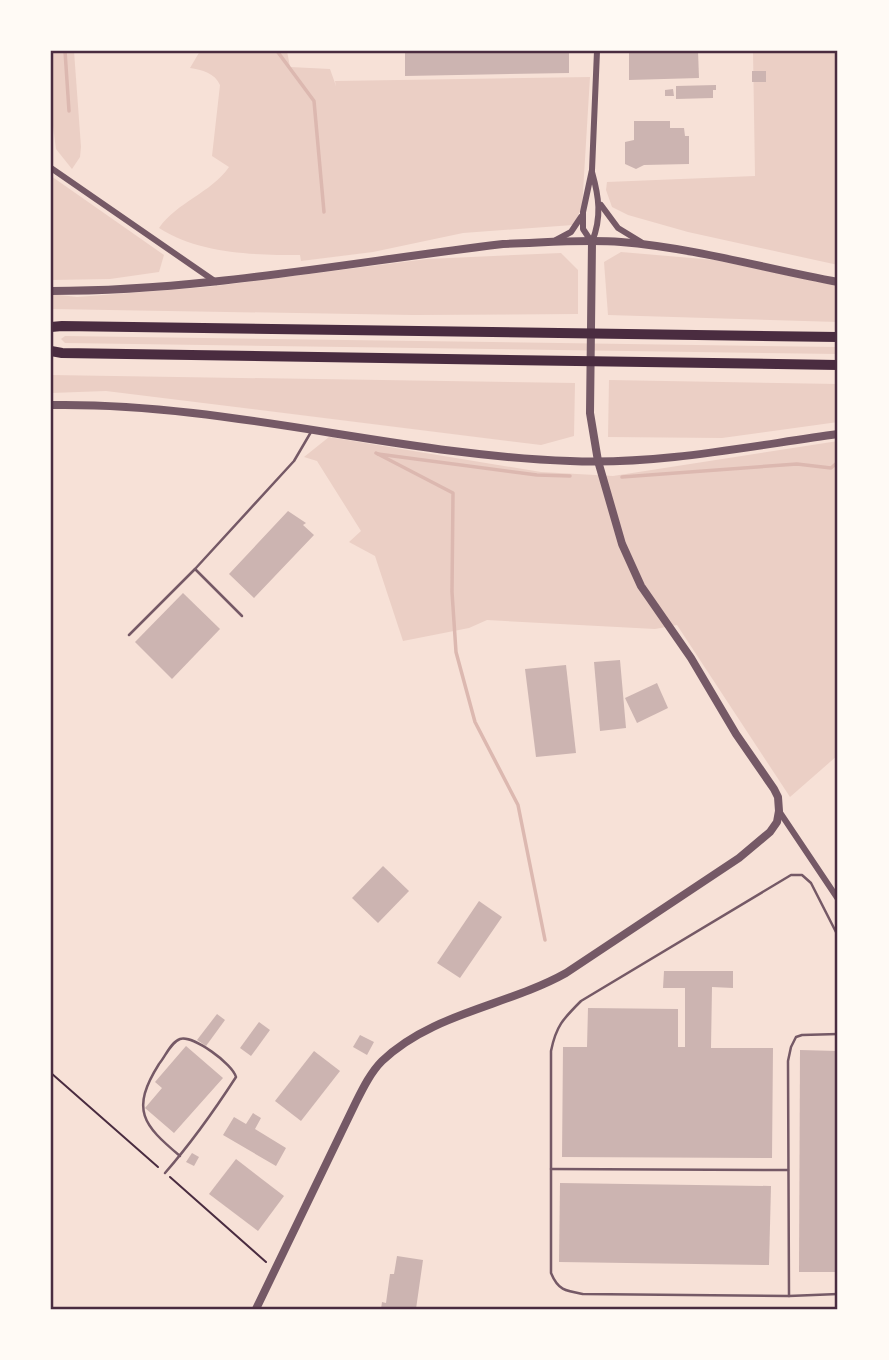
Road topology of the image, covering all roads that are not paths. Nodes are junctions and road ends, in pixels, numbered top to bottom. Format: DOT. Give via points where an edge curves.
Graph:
graph roads {
  1 [pos="597,51"];
  2 [pos="51,167"];
  3 [pos="592,170"];
  4 [pos="599,202"];
  5 [pos="583,212"];
  6 [pos="550,242"];
  7 [pos="592,242"];
  8 [pos="646,245"];
  9 [pos="217,282"];
  10 [pos="838,282"];
  11 [pos="51,291"];
  12 [pos="51,327"];
  13 [pos="838,337"];
  14 [pos="51,351"];
  15 [pos="838,365"];
  16 [pos="51,405"];
  17 [pos="313,429"];
  18 [pos="838,434"];
  19 [pos="598,461"];
  20 [pos="195,569"];
  21 [pos="242,616"];
  22 [pos="130,635"];
  23 [pos="779,811"];
  24 [pos="838,899"];
  25 [pos="838,936"];
  26 [pos="838,1034"];
  27 [pos="180,1156"];
  28 [pos="551,1170"];
  29 [pos="788,1170"];
  30 [pos="166,1173"];
  31 [pos="838,1294"];
  32 [pos="789,1296"];
  33 [pos="256,1309"];
  1 -- 3 [label="street"];
  2 -- 9 [label="street"];
  3 -- 4 [label="street"];
  3 -- 5 [label="street"];
  4 -- 7 [label="street"];
  4 -- 8 [label="street" via="618,228"];
  5 -- 6 [label="street" via="571,232"];
  5 -- 7 [label="street" via="583,229"];
  6 -- 7 [label="street"];
  6 -- 9 [label="street" via="503,244"];
  7 -- 8 [label="street"];
  7 -- 19 [label="street" via="590,413"];
  8 -- 10 [label="street"];
  9 -- 11 [label="street"];
  12 -- 13 [label="highway"];
  14 -- 15 [label="highway"];
  16 -- 17 [label="street" via="165,408"];
  17 -- 19 [label="street" via="512,457"];
  17 -- 20 [label="lane" via="294,461"];
  18 -- 19 [label="street" via="691,455"];
  19 -- 23 [label="street" via="633,573 774,789"];
  20 -- 21 [label="lane"];
  20 -- 22 [label="lane"];
  23 -- 24 [label="street"];
  23 -- 33 [label="street" via="770,832 739,858 578,966 545,984 430,1029 383,1060 356,1102"];
  25 -- 28 [label="lane" via="811,883 802,875 791,875 581,1001 563,1019 553,1041"];
  26 -- 29 [label="lane" via="802,1035 791,1047"];
  27 -- 27 [label="lane" via="236,1077 225,1061 186,1039 170,1048 149,1080 144,1100 144,1117 153,1134"];
  27 -- 30 [label="lane"];
  28 -- 29 [label="lane"];
  28 -- 32 [label="lane" via="551,1273 567,1292"];
  29 -- 32 [label="lane"];
  31 -- 32 [label="lane"];
}
